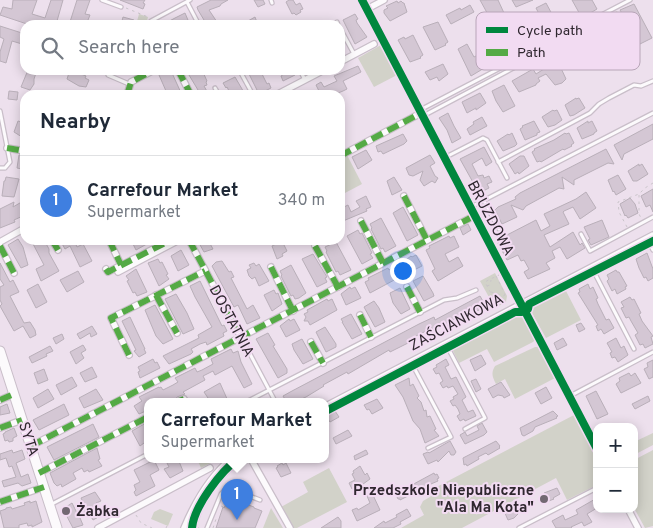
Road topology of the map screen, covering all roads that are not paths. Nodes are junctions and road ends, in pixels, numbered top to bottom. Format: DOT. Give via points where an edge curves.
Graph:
graph roads {
  1 [pos="102,0"];
  2 [pos="362,0"];
  3 [pos="384,0"];
  4 [pos="630,0"];
  5 [pos="189,1"];
  6 [pos="121,7"];
  7 [pos="367,9"];
  8 [pos="608,12"];
  9 [pos="152,20"];
  10 [pos="197,20"];
  11 [pos="345,38"];
  12 [pos="383,40"];
  13 [pos="374,44"];
  14 [pos="354,54"];
  15 [pos="345,59"];
  16 [pos="501,70"];
  17 [pos="506,70"];
  18 [pos="108,75"];
  19 [pos="145,75"];
  20 [pos="181,75"];
  21 [pos="242,75"];
  22 [pos="302,75"];
  23 [pos="314,75"];
  24 [pos="305,80"];
  25 [pos="653,81"];
  26 [pos="129,84"];
  27 [pos="128,90"];
  28 [pos="188,90"];
  29 [pos="250,90"];
  30 [pos="286,90"];
  31 [pos="0,111"];
  32 [pos="421,113"];
  33 [pos="653,113"];
  34 [pos="6,148"];
  35 [pos="20,150"];
  36 [pos="345,153"];
  37 [pos="443,158"];
  38 [pos="498,162"];
  39 [pos="0,168"];
  40 [pos="507,178"];
  41 [pos="404,196"];
  42 [pos="484,201"];
  43 [pos="470,208"];
  44 [pos="474,216"];
  45 [pos="653,217"];
  46 [pos="360,221"];
  47 [pos="498,229"];
  48 [pos="20,231"];
  49 [pos="581,234"];
  50 [pos="650,236"];
  51 [pos="427,240"];
  52 [pos="0,242"];
  53 [pos="55,245"];
  54 [pos="110,245"];
  55 [pos="161,245"];
  56 [pos="169,245"];
  57 [pos="192,245"];
  58 [pos="0,246"];
  59 [pos="315,246"];
  60 [pos="58,250"];
  61 [pos="653,250"];
  62 [pos="383,263"];
  63 [pos="121,266"];
  64 [pos="271,267"];
  65 [pos="591,267"];
  66 [pos="106,268"];
  67 [pos="205,271"];
  68 [pos="118,272"];
  69 [pos="14,273"];
  70 [pos="338,287"];
  71 [pos="407,287"];
  72 [pos="476,290"];
  73 [pos="156,295"];
  74 [pos="520,304"];
  75 [pos="293,310"];
  76 [pos="420,312"];
  77 [pos="360,315"];
  78 [pos="177,333"];
  79 [pos="241,337"];
  80 [pos="371,337"];
  81 [pos="311,342"];
  82 [pos="445,343"];
  83 [pos="634,349"];
  84 [pos="0,351"];
  85 [pos="653,352"];
  86 [pos="129,356"];
  87 [pos="411,361"];
  88 [pos="323,363"];
  89 [pos="270,390"];
  90 [pos="14,394"];
  91 [pos="569,396"];
  92 [pos="254,398"];
  93 [pos="274,398"];
  94 [pos="0,400"];
  95 [pos="329,404"];
  96 [pos="144,419"];
  97 [pos="22,420"];
  98 [pos="0,428"];
  99 [pos="464,429"];
  100 [pos="593,441"];
  101 [pos="31,446"];
  102 [pos="428,448"];
  103 [pos="144,456"];
  104 [pos="226,463"];
  105 [pos="253,463"];
  106 [pos="210,468"];
  107 [pos="39,473"];
  108 [pos="44,488"];
  109 [pos="593,490"];
  110 [pos="260,500"];
  111 [pos="0,502"];
  112 [pos="49,505"];
  113 [pos="630,513"];
  114 [pos="57,528"];
  115 [pos="98,528"];
  116 [pos="184,528"];
  117 [pos="207,528"];
  118 [pos="290,528"];
  119 [pos="519,528"];
  120 [pos="638,528"];
  1 -- 6 [label="lane"];
  2 -- 7 [label="street, BRUZDOWA"];
  3 -- 7 [label="street"];
  4 -- 8 [label="lane"];
  5 -- 9 [label="lane"];
  5 -- 10 [label="lane"];
  7 -- 12 [label="street, BRUZDOWA"];
  11 -- 14 [label="lane"];
  12 -- 13 [label="lane"];
  12 -- 32 [label="street, BRUZDOWA"];
  13 -- 14 [label="street"];
  14 -- 15 [label="street"];
  16 -- 32 [label="lane"];
  17 -- 32 [label="lane"];
  18 -- 26 [label="lane"];
  19 -- 26 [label="street"];
  20 -- 28 [label="street"];
  21 -- 29 [label="lane"];
  22 -- 24 [label="lane"];
  23 -- 24 [label="street"];
  24 -- 30 [label="street"];
  25 -- 38 [label="lane" via="642,86 634,85 609,98 590,114"];
  26 -- 27 [label="street"];
  31 -- 34 [label="lane"];
  32 -- 36 [label="street"];
  32 -- 37 [label="street, BRUZDOWA"];
  33 -- 42 [label="lane"];
  34 -- 35 [label="street"];
  34 -- 39 [label="lane" via="10,162 6,168"];
  37 -- 38 [label="lane" via="483,138"];
  37 -- 43 [label="street, BRUZDOWA"];
  38 -- 40 [label="lane"];
  41 -- 51 [label="street"];
  42 -- 43 [label="lane"];
  42 -- 47 [label="lane"];
  43 -- 44 [label="street, BRUZDOWA"];
  44 -- 51 [label="street"];
  44 -- 74 [label="street, BRUZDOWA"];
  45 -- 49 [label="lane" via="590,251"];
  46 -- 62 [label="street"];
  48 -- 52 [label="street"];
  50 -- 61 [label="lane"];
  50 -- 65 [label="street, ZAŚCIANKOWA"];
  51 -- 62 [label="street"];
  53 -- 60 [label="street"];
  54 -- 63 [label="street"];
  55 -- 63 [label="street"];
  56 -- 68 [label="street"];
  57 -- 67 [label="street, DOSTATNIA"];
  58 -- 69 [label="street"];
  59 -- 70 [label="street"];
  62 -- 70 [label="street"];
  63 -- 66 [label="street" via="108,272"];
  64 -- 75 [label="street"];
  65 -- 74 [label="street, ZAŚCIANKOWA"];
  65 -- 83 [label="lane"];
  67 -- 73 [label="street"];
  67 -- 79 [label="street, DOSTATNIA"];
  70 -- 75 [label="street"];
  71 -- 76 [label="street"];
  72 -- 76 [label="lane"];
  73 -- 78 [label="street"];
  73 -- 86 [label="street" via="111,318"];
  74 -- 82 [label="street, ZAŚCIANKOWA"];
  74 -- 91 [label="street, BRUZDOWA"];
  75 -- 79 [label="street"];
  76 -- 80 [label="lane"];
  77 -- 80 [label="street"];
  79 -- 89 [label="lane, DOSTATNIA"];
  79 -- 101 [label="street"];
  80 -- 88 [label="lane"];
  81 -- 88 [label="street"];
  82 -- 87 [label="street, ZAŚCIANKOWA"];
  82 -- 99 [label="lane" via="485,418"];
  84 -- 90 [label="street, SYTA"];
  85 -- 91 [label="lane"];
  87 -- 95 [label="street, ZAŚCIANKOWA"];
  87 -- 102 [label="lane" via="450,436"];
  88 -- 89 [label="lane"];
  89 -- 92 [label="lane"];
  89 -- 93 [label="lane, DOSTATNIA"];
  90 -- 94 [label="street"];
  90 -- 97 [label="street, SYTA"];
  91 -- 100 [label="street, BRUZDOWA"];
  96 -- 107 [label="street"];
  97 -- 98 [label="street"];
  97 -- 101 [label="street, SYTA"];
  101 -- 107 [label="street, SYTA"];
  103 -- 112 [label="lane"];
  104 -- 116 [label="street" via="205,487"];
  105 -- 118 [label="street"];
  106 -- 115 [label="street"];
  107 -- 108 [label="street, SYTA"];
  108 -- 111 [label="street"];
  108 -- 112 [label="street, SYTA"];
  109 -- 119 [label="lane"];
  110 -- 117 [label="lane" via="232,489 225,490"];
  112 -- 114 [label="street, SYTA"];
  113 -- 120 [label="street"];
}
